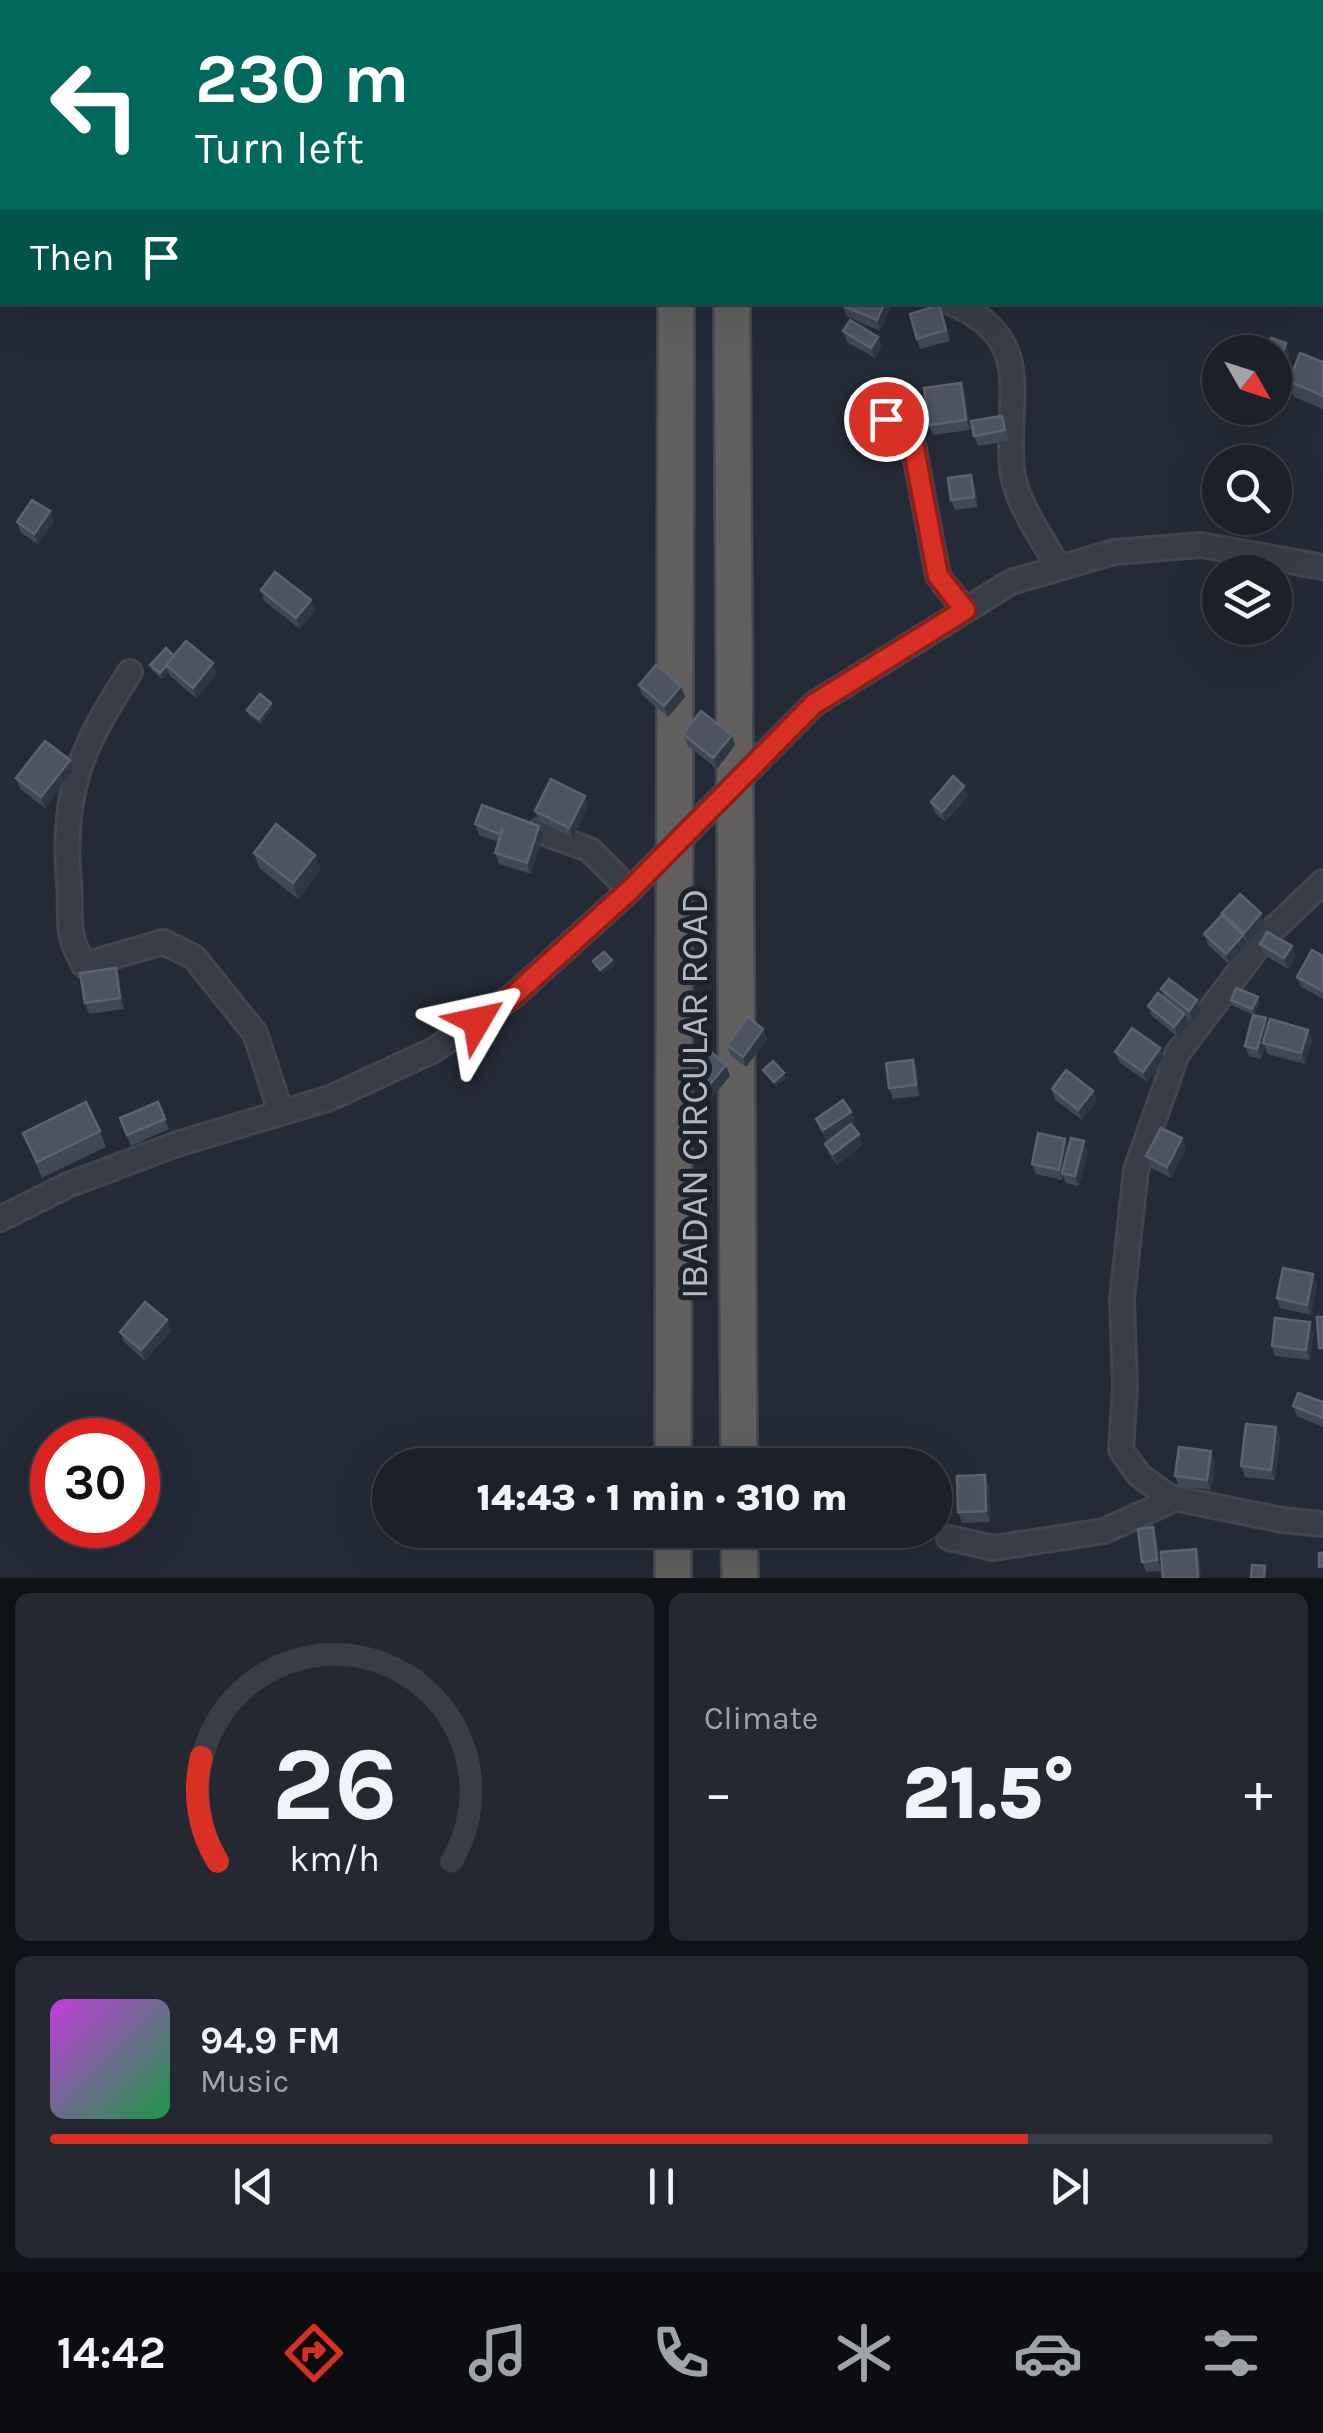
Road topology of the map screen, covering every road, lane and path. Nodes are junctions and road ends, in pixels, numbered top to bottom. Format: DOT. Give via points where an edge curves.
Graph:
graph roads {
  1 [pos="676,305"];
  2 [pos="732,305"];
  3 [pos="956,305"];
  4 [pos="865,402"];
  5 [pos="1059,568"];
  6 [pos="1323,568"];
  7 [pos="965,610"];
  8 [pos="130,672"];
  9 [pos="539,831"];
  10 [pos="1323,882"];
  11 [pos="630,890"];
  12 [pos="281,1112"];
  13 [pos="0,1219"];
  14 [pos="673,1448"];
  15 [pos="739,1448"];
  16 [pos="1169,1497"];
  17 [pos="1323,1524"];
  18 [pos="952,1539"];
  19 [pos="673,1548"];
  20 [pos="739,1548"];
  21 [pos="672,1578"];
  22 [pos="740,1578"];
  1 -- 14 [label="highway, IBADAN CIRCULAR ROAD"];
  2 -- 15 [label="highway, IBADAN CIRCULAR ROAD"];
  3 -- 5 [label="street" via="999,334 1014,366 1012,472"];
  4 -- 7 [label="street" via="913,444 938,576"];
  5 -- 6 [label="street" via="1114,552 1201,544"];
  5 -- 7 [label="street" via="1012,582"];
  7 -- 11 [label="street" via="814,704"];
  8 -- 12 [label="street" via="71,789 65,823 69,939 84,964 162,942 194,957 255,1033"];
  9 -- 11 [label="street" via="590,850"];
  10 -- 16 [label="street" via="1266,936 1176,1054 1136,1170 1122,1299 1121,1450 1139,1475"];
  11 -- 12 [label="street" via="513,996 434,1050 330,1098"];
  12 -- 13 [label="street" via="68,1184"];
  16 -- 17 [label="street"];
  16 -- 18 [label="street" via="1104,1531 994,1548"];
  19 -- 21 [label="highway"];
  20 -- 22 [label="highway"];
}
